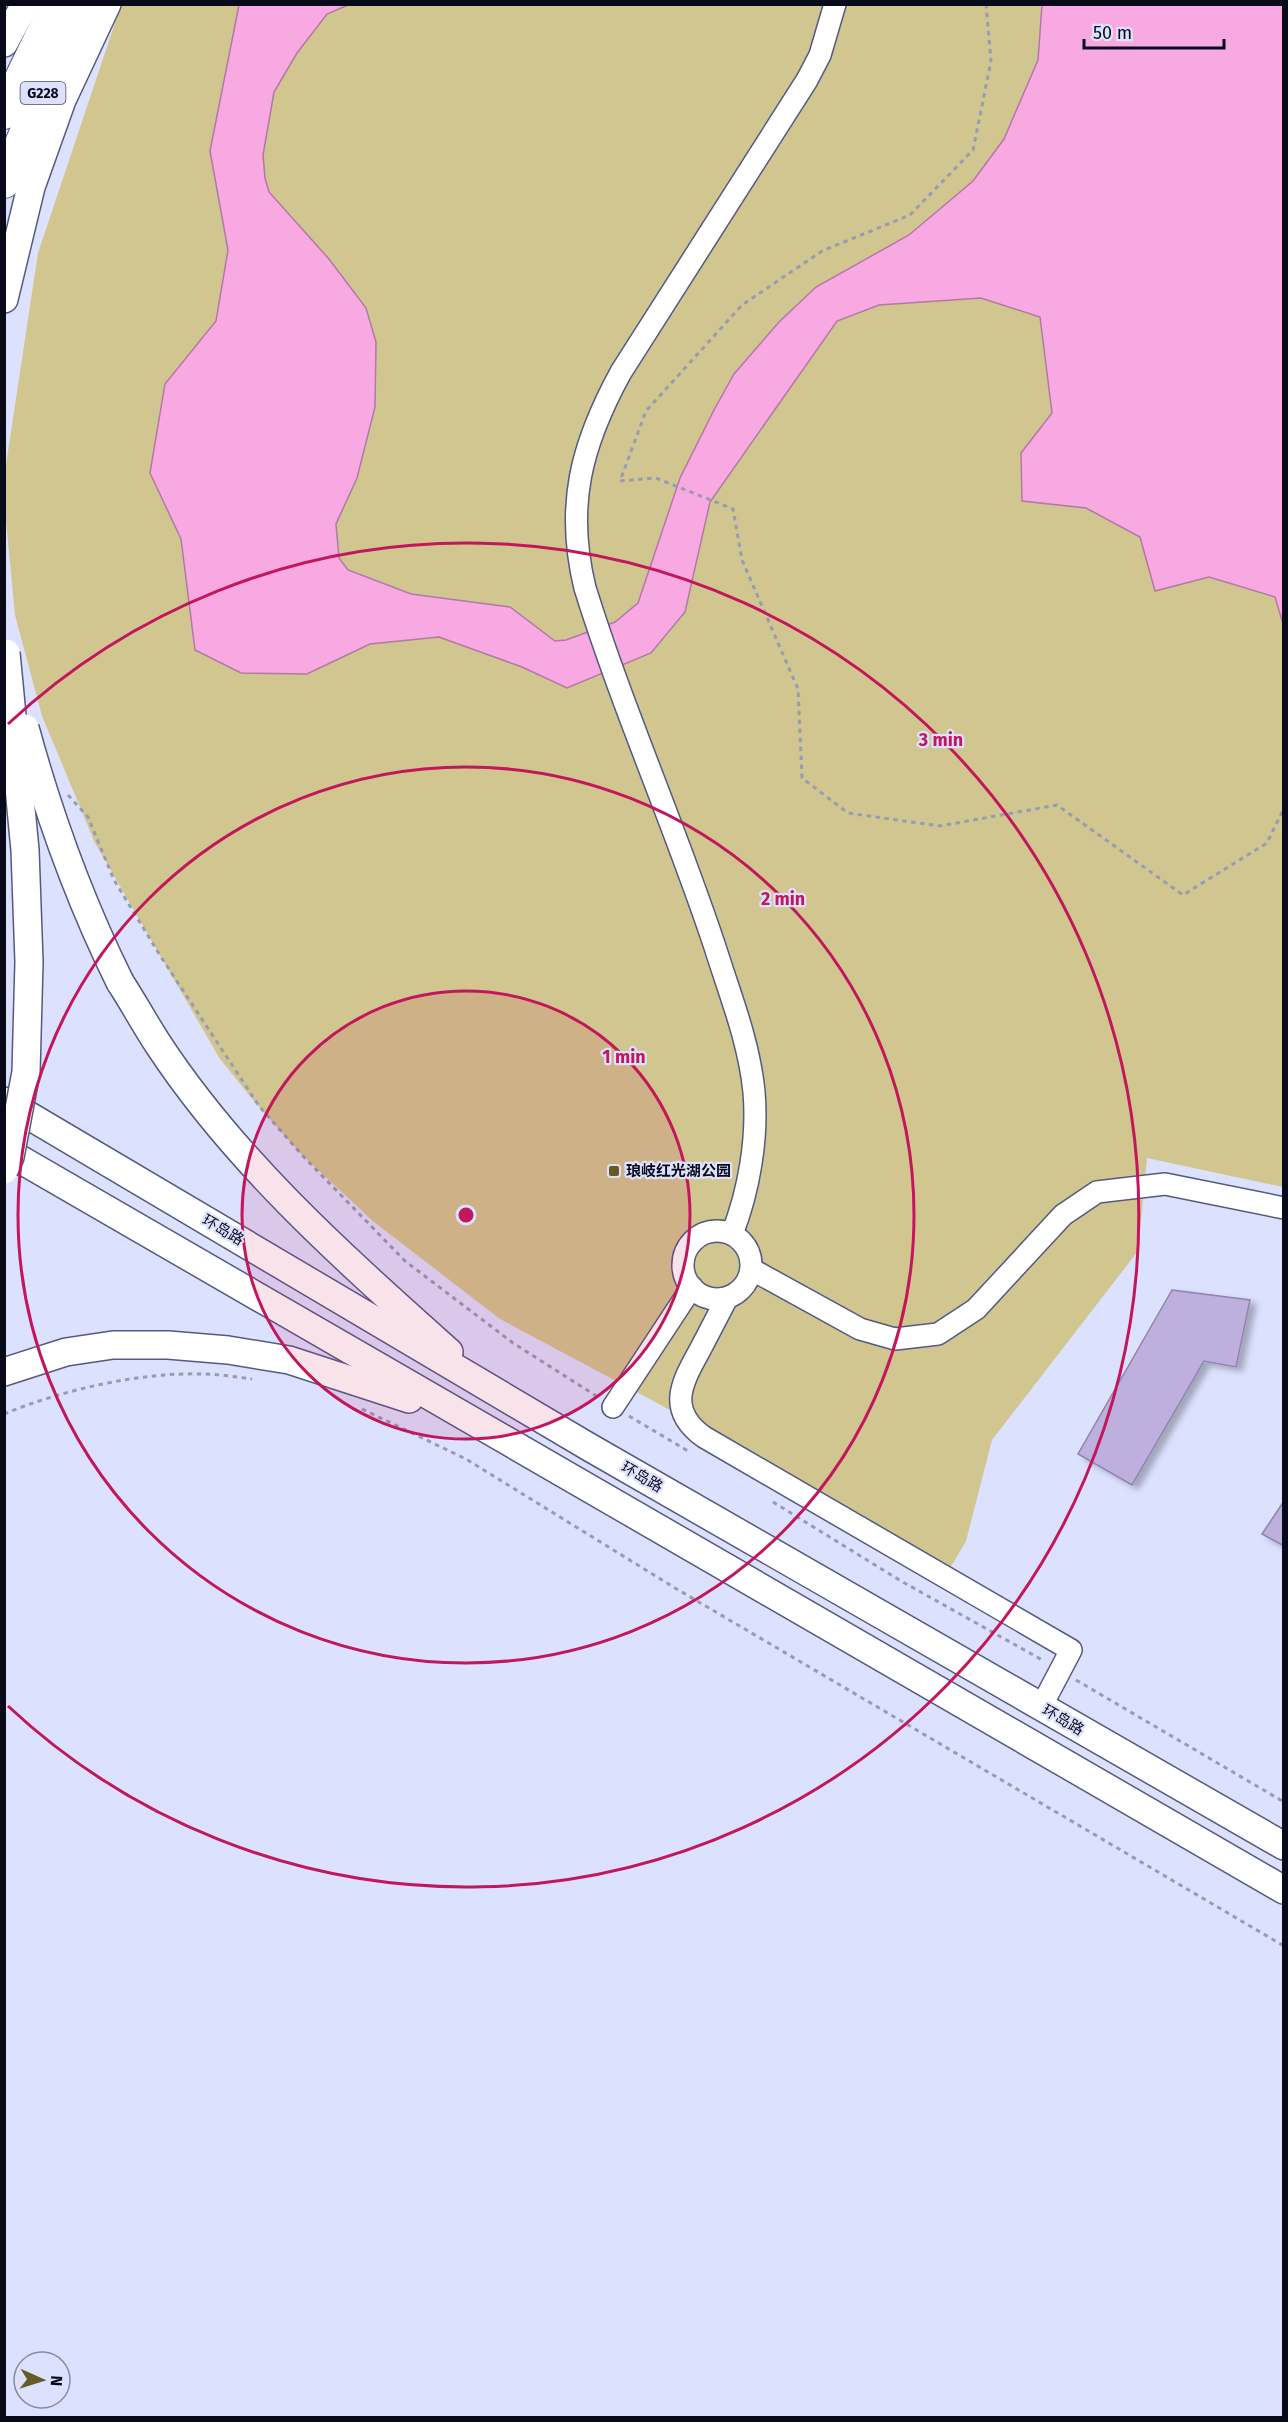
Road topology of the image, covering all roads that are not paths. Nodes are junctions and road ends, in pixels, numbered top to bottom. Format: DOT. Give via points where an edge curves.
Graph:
graph roads {
  1 [pos="25,4"];
  2 [pos="57,4"];
  3 [pos="85,4"];
  4 [pos="107,4"];
  5 [pos="835,4"];
  6 [pos="4,43"];
  7 [pos="4,113"];
  8 [pos="4,182"];
  9 [pos="4,299"];
  10 [pos="5,650"];
  11 [pos="4,1101"];
  12 [pos="4,1150"];
  13 [pos="4,1170"];
  14 [pos="1284,1208"];
  15 [pos="732,1234"];
  16 [pos="751,1269"];
  17 [pos="692,1287"];
  18 [pos="727,1298"];
  19 [pos="4,1372"];
  20 [pos="492,1390"];
  21 [pos="613,1407"];
  22 [pos="476,1423"];
  23 [pos="1041,1707"];
  24 [pos="1284,1846"];
  25 [pos="1284,1890"];
  1 -- 6 [label="main road"];
  2 -- 7 [label="highway, G228"];
  3 -- 8 [label="highway, G228"];
  4 -- 9 [label="main road" via="62,100 31,187"];
  5 -- 15 [label="street" via="820,55 807,80 621,372 595,422 583,462 576,518 580,568 596,622 703,913 748,1054 754,1094 753,1142 744,1196"];
  10 -- 13 [label="main road, bridge" via="25,850 29,973 26,1072 10,1157"];
  10 -- 20 [label="main road, bridge" via="49,813 66,861 120,982 159,1045 249,1160 345,1259"];
  11 -- 20 [label="main road, 环岛路"];
  12 -- 22 [label="main road"];
  14 -- 16 [label="street" via="1165,1184 1097,1192 1063,1215 976,1308 938,1334 895,1339 860,1329"];
  15 -- 16 [label="street" via="747,1249"];
  15 -- 17 [label="street" via="712,1232 693,1241 684,1260"];
  16 -- 18 [label="street" via="744,1287"];
  17 -- 18 [label="street" via="708,1298"];
  17 -- 21 [label="street"];
  18 -- 23 [label="street" via="681,1387 682,1410 696,1432 1071,1650"];
  19 -- 22 [label="main road" via="66,1352 113,1345 228,1350 289,1360"];
  20 -- 23 [label="main road, 环岛路"];
  22 -- 25 [label="main road"];
  23 -- 24 [label="main road, 环岛路"];
}
